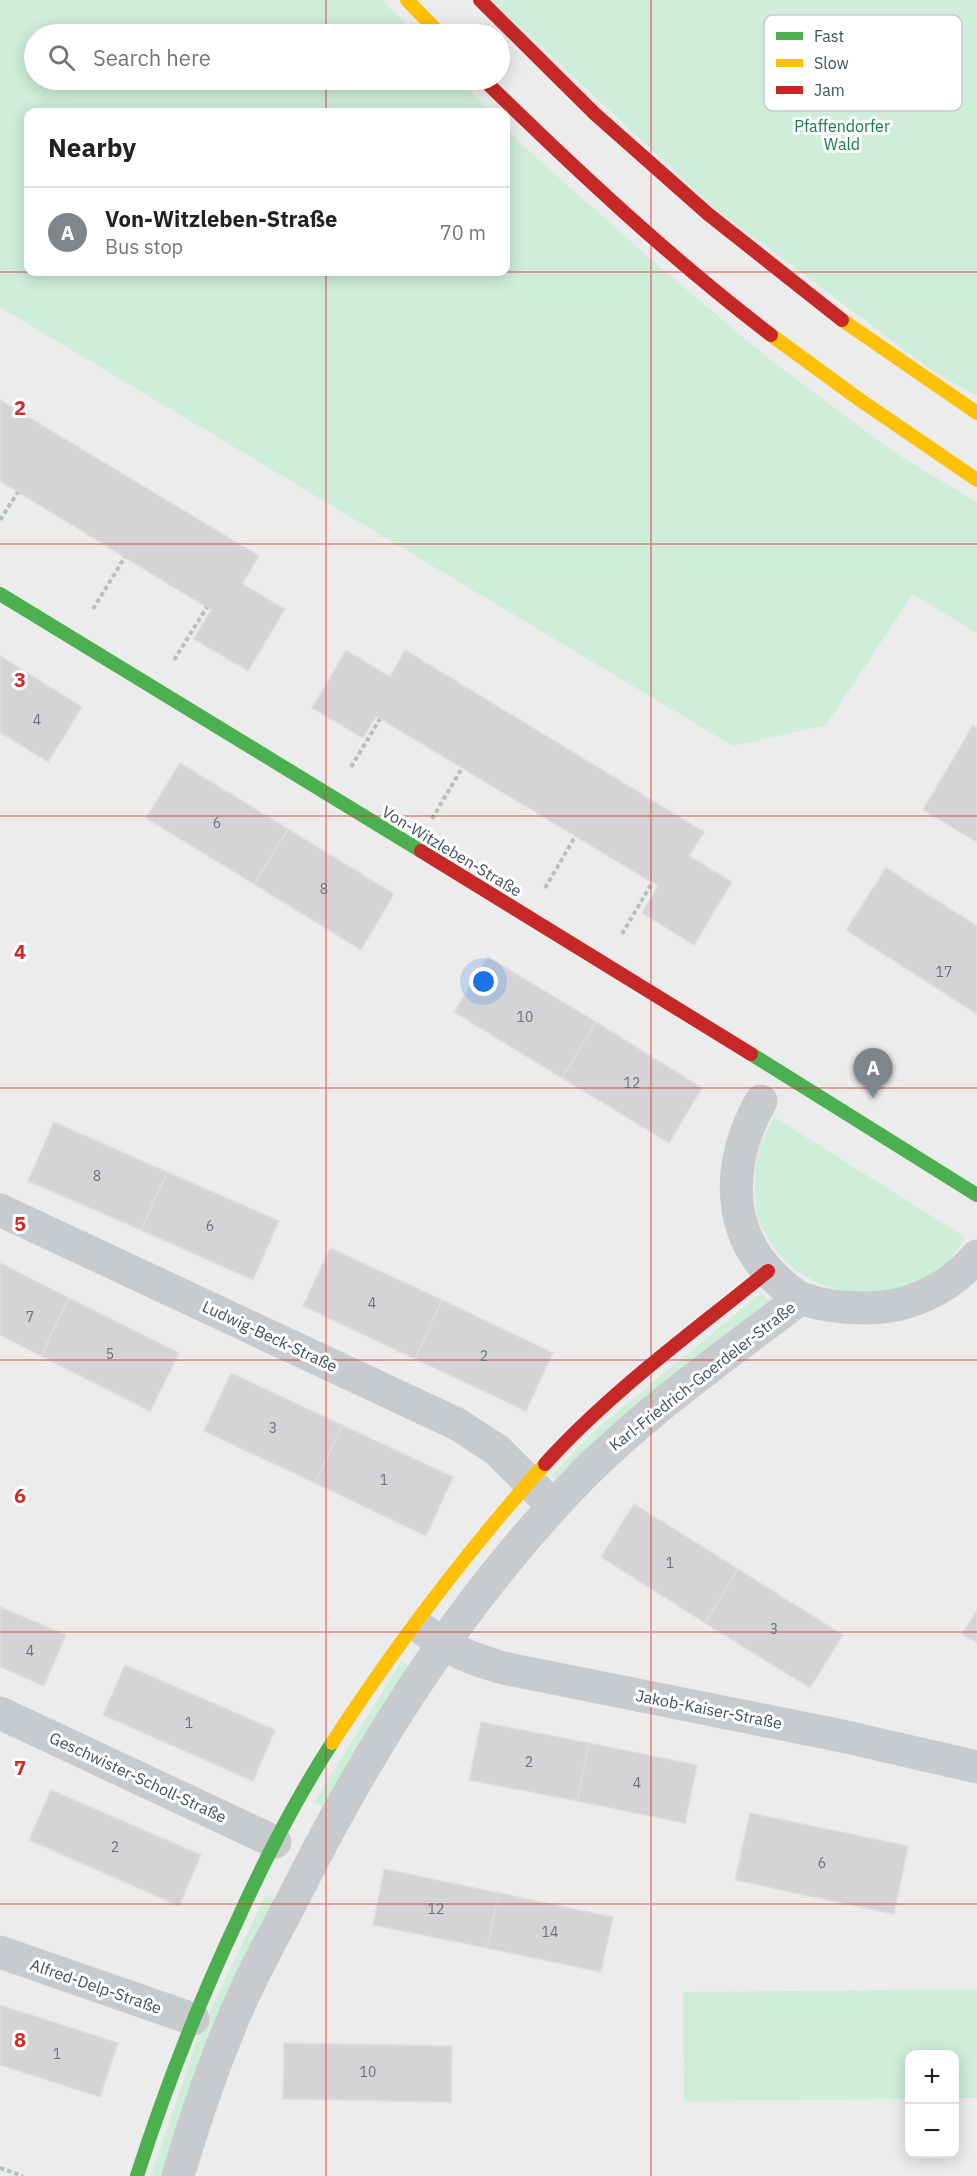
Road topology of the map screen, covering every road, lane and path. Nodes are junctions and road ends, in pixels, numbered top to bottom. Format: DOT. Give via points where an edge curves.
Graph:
graph roads {
  1 [pos="407,0"];
  2 [pos="480,0"];
  3 [pos="430,24"];
  4 [pos="504,24"];
  5 [pos="510,30"];
  6 [pos="494,90"];
  7 [pos="977,413"];
  8 [pos="977,480"];
  9 [pos="18,492"];
  10 [pos="0,520"];
  11 [pos="125,557"];
  12 [pos="0,594"];
  13 [pos="207,607"];
  14 [pos="90,614"];
  15 [pos="172,664"];
  16 [pos="380,719"];
  17 [pos="462,768"];
  18 [pos="347,772"];
  19 [pos="430,823"];
  20 [pos="575,837"];
  21 [pos="652,883"];
  22 [pos="543,893"];
  23 [pos="618,939"];
  24 [pos="761,1101"];
  25 [pos="977,1195"];
  26 [pos="0,1210"];
  27 [pos="977,1256"];
  28 [pos="768,1271"];
  29 [pos="801,1298"];
  30 [pos="528,1481"];
  31 [pos="554,1507"];
  32 [pos="415,1623"];
  33 [pos="443,1645"];
  34 [pos="0,1713"];
  35 [pos="977,1767"];
  36 [pos="325,1835"];
  37 [pos="275,1842"];
  38 [pos="298,1889"];
  39 [pos="0,1952"];
  40 [pos="192,2019"];
  41 [pos="0,2168"];
  42 [pos="23,2176"];
  43 [pos="137,2176"];
  44 [pos="178,2176"];
  1 -- 3 [label="main road"];
  2 -- 4 [label="main road"];
  5 -- 7 [label="main road" via="595,114 708,214 835,315"];
  6 -- 8 [label="main road" via="673,257 800,358"];
  9 -- 10 [label="path"];
  11 -- 14 [label="path"];
  12 -- 25 [label="main road, Von-Witzleben-Straße"];
  13 -- 15 [label="path"];
  16 -- 18 [label="path"];
  17 -- 19 [label="path"];
  20 -- 22 [label="path"];
  21 -- 23 [label="path"];
  24 -- 28 [label="street, Karl-Friedrich-Goerdeler-Straße" via="744,1136 736,1183 744,1232"];
  26 -- 30 [label="street, Ludwig-Beck-Straße" via="457,1424 497,1450"];
  27 -- 29 [label="street, Karl-Friedrich-Goerdeler-Straße" via="934,1292 892,1306 849,1308"];
  28 -- 29 [label="street, Karl-Friedrich-Goerdeler-Straße"];
  28 -- 30 [label="main road, Karl-Friedrich-Goerdeler-Straße" via="616,1397"];
  29 -- 31 [label="street, Karl-Friedrich-Goerdeler-Straße" via="616,1443"];
  30 -- 31 [label="street"];
  30 -- 32 [label="main road, Karl-Friedrich-Goerdeler-Straße"];
  31 -- 33 [label="street, Karl-Friedrich-Goerdeler-Straße" via="524,1539"];
  32 -- 33 [label="street"];
  32 -- 37 [label="main road, Karl-Friedrich-Goerdeler-Straße" via="326,1751"];
  33 -- 35 [label="street, Jakob-Kaiser-Straße" via="503,1668"];
  33 -- 36 [label="street, Karl-Friedrich-Goerdeler-Straße" via="383,1734"];
  34 -- 37 [label="street, Geschwister-Scholl-Straße"];
  36 -- 37 [label="street"];
  36 -- 38 [label="street, Karl-Friedrich-Goerdeler-Straße"];
  37 -- 38 [label="street"];
  37 -- 40 [label="main road, Karl-Friedrich-Goerdeler-Straße"];
  38 -- 44 [label="street, Karl-Friedrich-Goerdeler-Straße" via="227,2034"];
  39 -- 40 [label="street, Alfred-Delp-Straße"];
  40 -- 43 [label="main road, Karl-Friedrich-Goerdeler-Straße"];
  41 -- 42 [label="path"];
}
